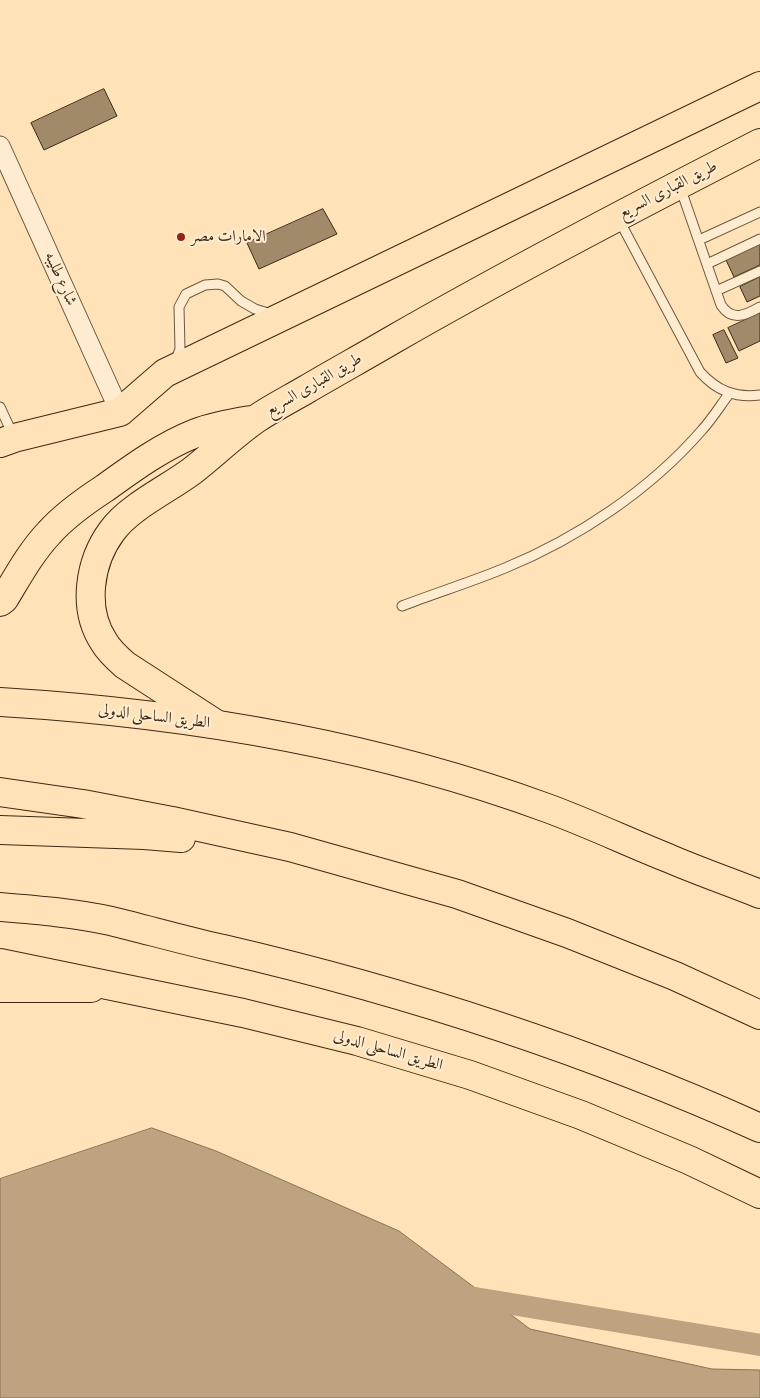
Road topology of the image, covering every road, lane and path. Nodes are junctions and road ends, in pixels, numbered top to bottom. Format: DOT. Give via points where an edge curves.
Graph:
graph roads {
  1 [pos="760,86"];
  2 [pos="760,143"];
  3 [pos="0,146"];
  4 [pos="679,184"];
  5 [pos="760,212"];
  6 [pos="616,216"];
  7 [pos="760,239"];
  8 [pos="698,240"];
  9 [pos="707,264"];
  10 [pos="760,271"];
  11 [pos="716,291"];
  12 [pos="760,307"];
  13 [pos="289,315"];
  14 [pos="164,373"];
  15 [pos="729,394"];
  16 [pos="760,395"];
  17 [pos="0,407"];
  18 [pos="120,412"];
  19 [pos="256,419"];
  20 [pos="7,441"];
  21 [pos="0,602"];
  22 [pos="402,606"];
  23 [pos="0,702"];
  24 [pos="216,724"];
  25 [pos="0,792"];
  26 [pos="0,830"];
  27 [pos="290,847"];
  28 [pos="760,894"];
  29 [pos="0,907"];
  30 [pos="0,963"];
  31 [pos="0,988"];
  32 [pos="130,988"];
  33 [pos="760,1015"];
  34 [pos="760,1128"];
  35 [pos="760,1194"];
  1 -- 13 [label="main road"];
  2 -- 4 [label="main road, طريق القبارى السريع"];
  3 -- 18 [label="street, شارع طليبه"];
  4 -- 6 [label="main road, طريق القبارى السريع"];
  4 -- 8 [label="lane"];
  5 -- 8 [label="lane"];
  6 -- 15 [label="lane" via="700,372"];
  6 -- 19 [label="main road, طريق القبارى السريع" via="444,310"];
  7 -- 9 [label="lane"];
  8 -- 9 [label="lane"];
  9 -- 11 [label="lane"];
  10 -- 11 [label="lane"];
  11 -- 12 [label="lane" via="724,310 734,316 745,315"];
  13 -- 14 [label="main road"];
  13 -- 14 [label="lane" via="255,309 225,286 205,285 186,294 182,300 179,308 180,348"];
  14 -- 18 [label="main road"];
  15 -- 16 [label="lane"];
  15 -- 22 [label="lane" via="703,430 644,485 612,509 542,551 506,568"];
  17 -- 20 [label="lane"];
  18 -- 20 [label="main road"];
  19 -- 21 [label="main road" via="225,424 188,437 138,464 85,501 49,532"];
  19 -- 24 [label="main road, طريق القبارى السريع" via="185,476 125,516 102,546 92,581 94,622 114,655"];
  23 -- 24 [label="main road, الطريق الساحلى الدولى" via="66,706"];
  24 -- 28 [label="main road, الطريق الساحلى الدولى" via="355,752 484,787 548,808"];
  25 -- 27 [label="main road" via="83,804"];
  26 -- 27 [label="main road" via="144,835"];
  27 -- 33 [label="main road" via="457,894 567,933 675,976"];
  29 -- 34 [label="main road" via="109,921 382,989 556,1045"];
  30 -- 32 [label="main road, الطريق الساحلى الدولى"];
  31 -- 32 [label="main road"];
  32 -- 35 [label="main road, الطريق الساحلى الدولى" via="357,1041 470,1075 581,1115"];
}
